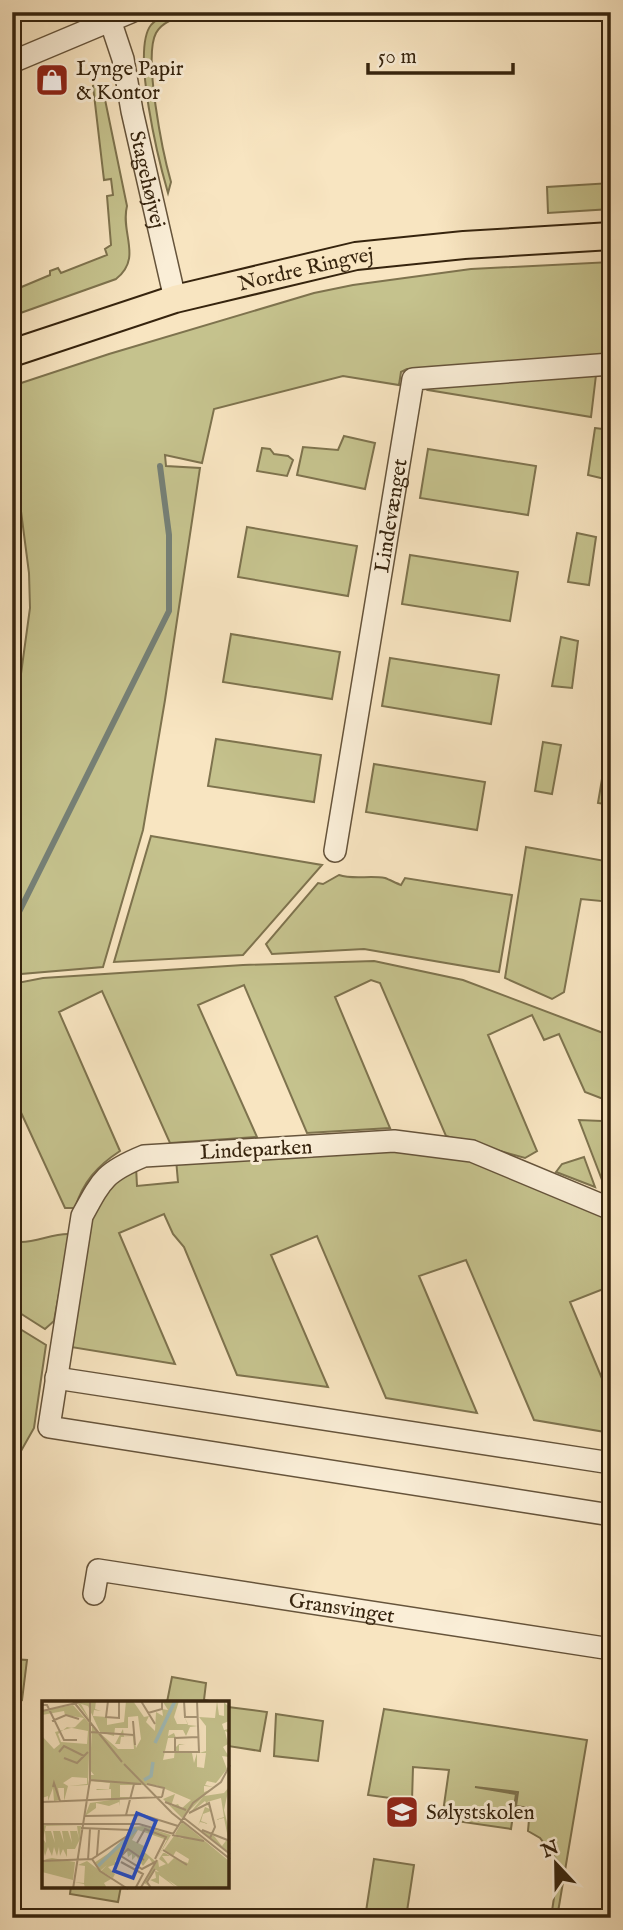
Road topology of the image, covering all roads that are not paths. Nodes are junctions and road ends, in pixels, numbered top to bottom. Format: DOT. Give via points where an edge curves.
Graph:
graph roads {
  1 [pos="131,12"];
  2 [pos="110,20"];
  3 [pos="12,62"];
  4 [pos="611,236"];
  5 [pos="175,299"];
  6 [pos="12,353"];
  7 [pos="611,365"];
  8 [pos="335,851"];
  9 [pos="611,1209"];
  10 [pos="55,1378"];
  11 [pos="611,1464"];
  12 [pos="611,1515"];
  13 [pos="94,1594"];
  14 [pos="611,1649"];
  1 -- 2 [label="street"];
  2 -- 3 [label="street"];
  2 -- 5 [label="street, Stagehøjvej" via="123,59"];
  4 -- 5 [label="main road, Nordre Ringvej" via="356,256"];
  5 -- 6 [label="main road, Nordre Ringvej"];
  7 -- 8 [label="street, Lindevænget" via="412,379"];
  9 -- 10 [label="street, Lindeparken" via="472,1151 394,1141 144,1156 117,1167 98,1186 82,1216"];
  10 -- 11 [label="street"];
  10 -- 12 [label="street, Lindeparken" via="49,1427"];
  13 -- 14 [label="street, Gransvinget" via="98,1570"];
}
